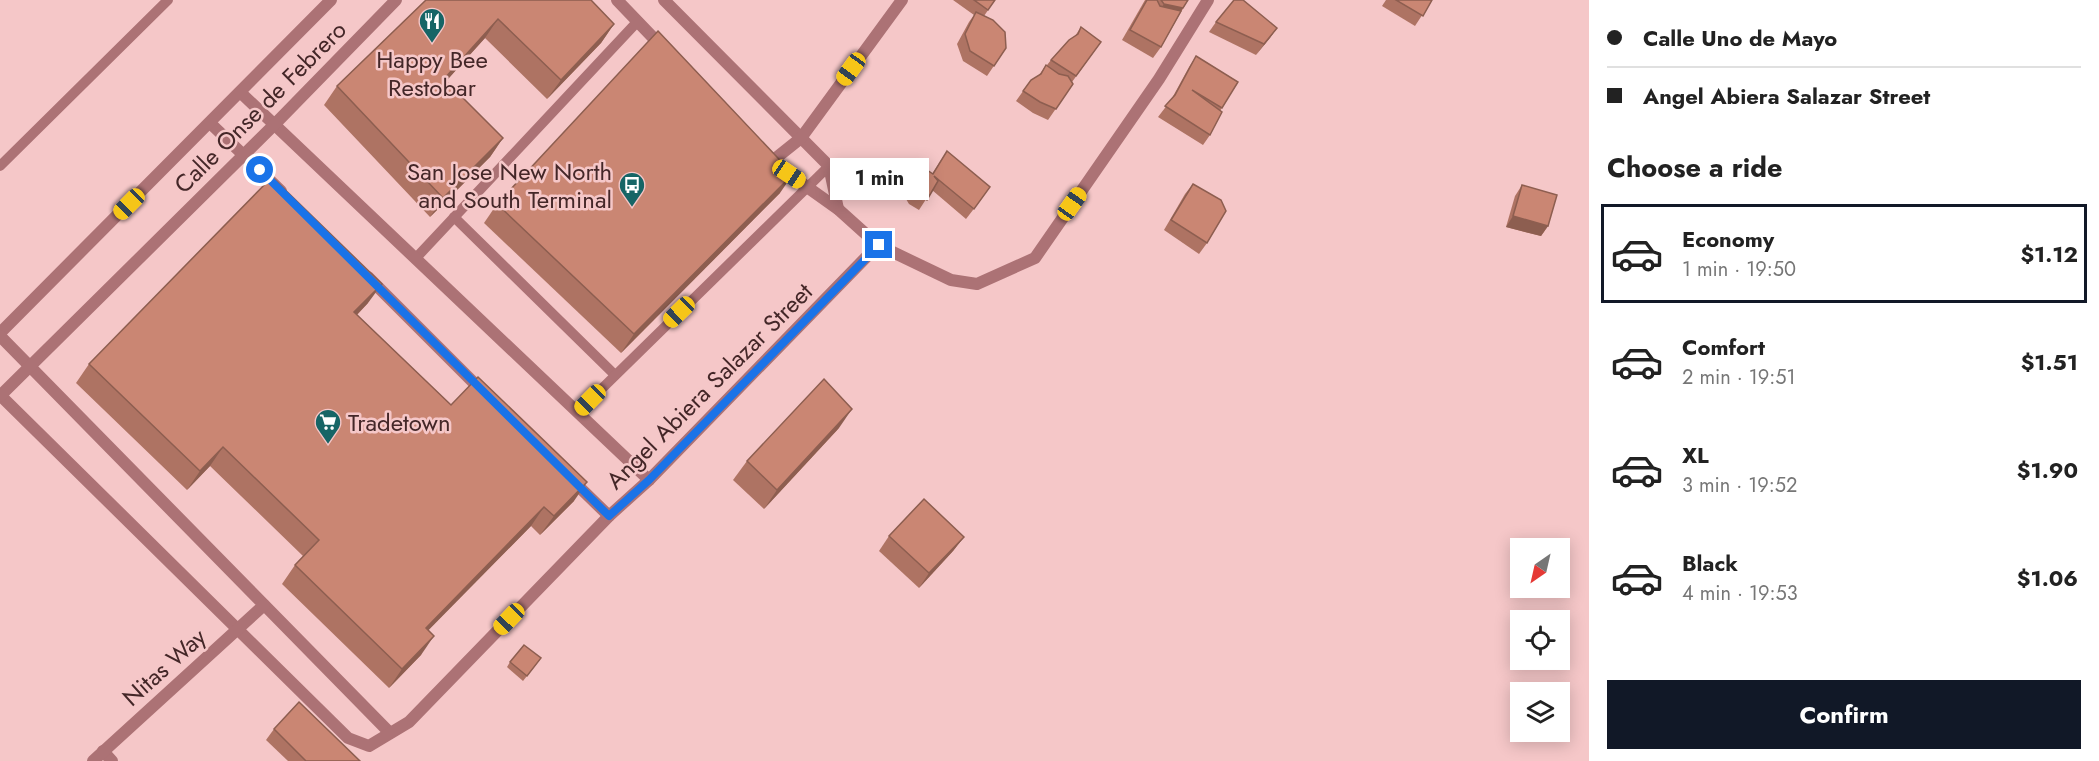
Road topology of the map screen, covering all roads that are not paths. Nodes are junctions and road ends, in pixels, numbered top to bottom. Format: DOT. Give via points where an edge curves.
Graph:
graph roads {
  1 [pos="168,0"];
  2 [pos="331,0"];
  3 [pos="396,0"];
  4 [pos="617,0"];
  5 [pos="664,0"];
  6 [pos="902,0"];
  7 [pos="1208,0"];
  8 [pos="638,21"];
  9 [pos="669,54"];
  10 [pos="241,93"];
  11 [pos="210,123"];
  12 [pos="275,124"];
  13 [pos="801,138"];
  14 [pos="243,154"];
  15 [pos="0,166"];
  16 [pos="829,166"];
  17 [pos="807,185"];
  18 [pos="286,196"];
  19 [pos="838,209"];
  20 [pos="454,217"];
  21 [pos="879,245"];
  22 [pos="416,258"];
  23 [pos="362,272"];
  24 [pos="0,335"];
  25 [pos="30,368"];
  26 [pos="615,375"];
  27 [pos="0,396"];
  28 [pos="498,406"];
  29 [pos="578,412"];
  30 [pos="566,474"];
  31 [pos="649,480"];
  32 [pos="609,516"];
  33 [pos="264,605"];
  34 [pos="238,628"];
  35 [pos="390,733"];
  36 [pos="104,751"];
  37 [pos="93,761"];
  38 [pos="112,761"];
  1 -- 15 [label="lane"];
  2 -- 10 [label="street, Calle Onse de Febrero"];
  3 -- 12 [label="street, Calle Onse de Febrero"];
  4 -- 8 [label="street"];
  5 -- 13 [label="street"];
  6 -- 13 [label="street"];
  7 -- 21 [label="street" via="1159,79 1035,258 977,284 951,280"];
  8 -- 9 [label="street"];
  8 -- 20 [label="lane"];
  10 -- 11 [label="street, Calle Onse de Febrero"];
  10 -- 12 [label="street"];
  11 -- 14 [label="street"];
  11 -- 24 [label="street, Calle Onse de Febrero"];
  12 -- 14 [label="street, Calle Onse de Febrero"];
  12 -- 22 [label="street"];
  13 -- 16 [label="street"];
  13 -- 17 [label="street" via="768,158"];
  14 -- 18 [label="street"];
  14 -- 25 [label="street, Calle Onse de Febrero"];
  16 -- 17 [label="lane"];
  16 -- 19 [label="street"];
  17 -- 19 [label="street"];
  17 -- 26 [label="lane"];
  19 -- 21 [label="street"];
  20 -- 22 [label="lane"];
  20 -- 26 [label="lane"];
  21 -- 31 [label="street, Angel Abiera Salazar Street"];
  22 -- 29 [label="street"];
  23 -- 28 [label="street"];
  24 -- 25 [label="street"];
  25 -- 27 [label="street, Calle Onse de Febrero"];
  25 -- 33 [label="street"];
  26 -- 29 [label="lane"];
  27 -- 34 [label="street"];
  29 -- 31 [label="street"];
  30 -- 32 [label="street"];
  31 -- 32 [label="street, Angel Abiera Salazar Street"];
  32 -- 35 [label="street, Angel Abiera Salazar Street" via="409,722"];
  33 -- 34 [label="street, Nitas Way"];
  33 -- 35 [label="street"];
  34 -- 35 [label="street, Angel Abiera Salazar Street" via="348,738 369,746"];
  34 -- 36 [label="street, Nitas Way"];
  36 -- 37 [label="street, Nitas Way"];
  36 -- 38 [label="street"];
}
